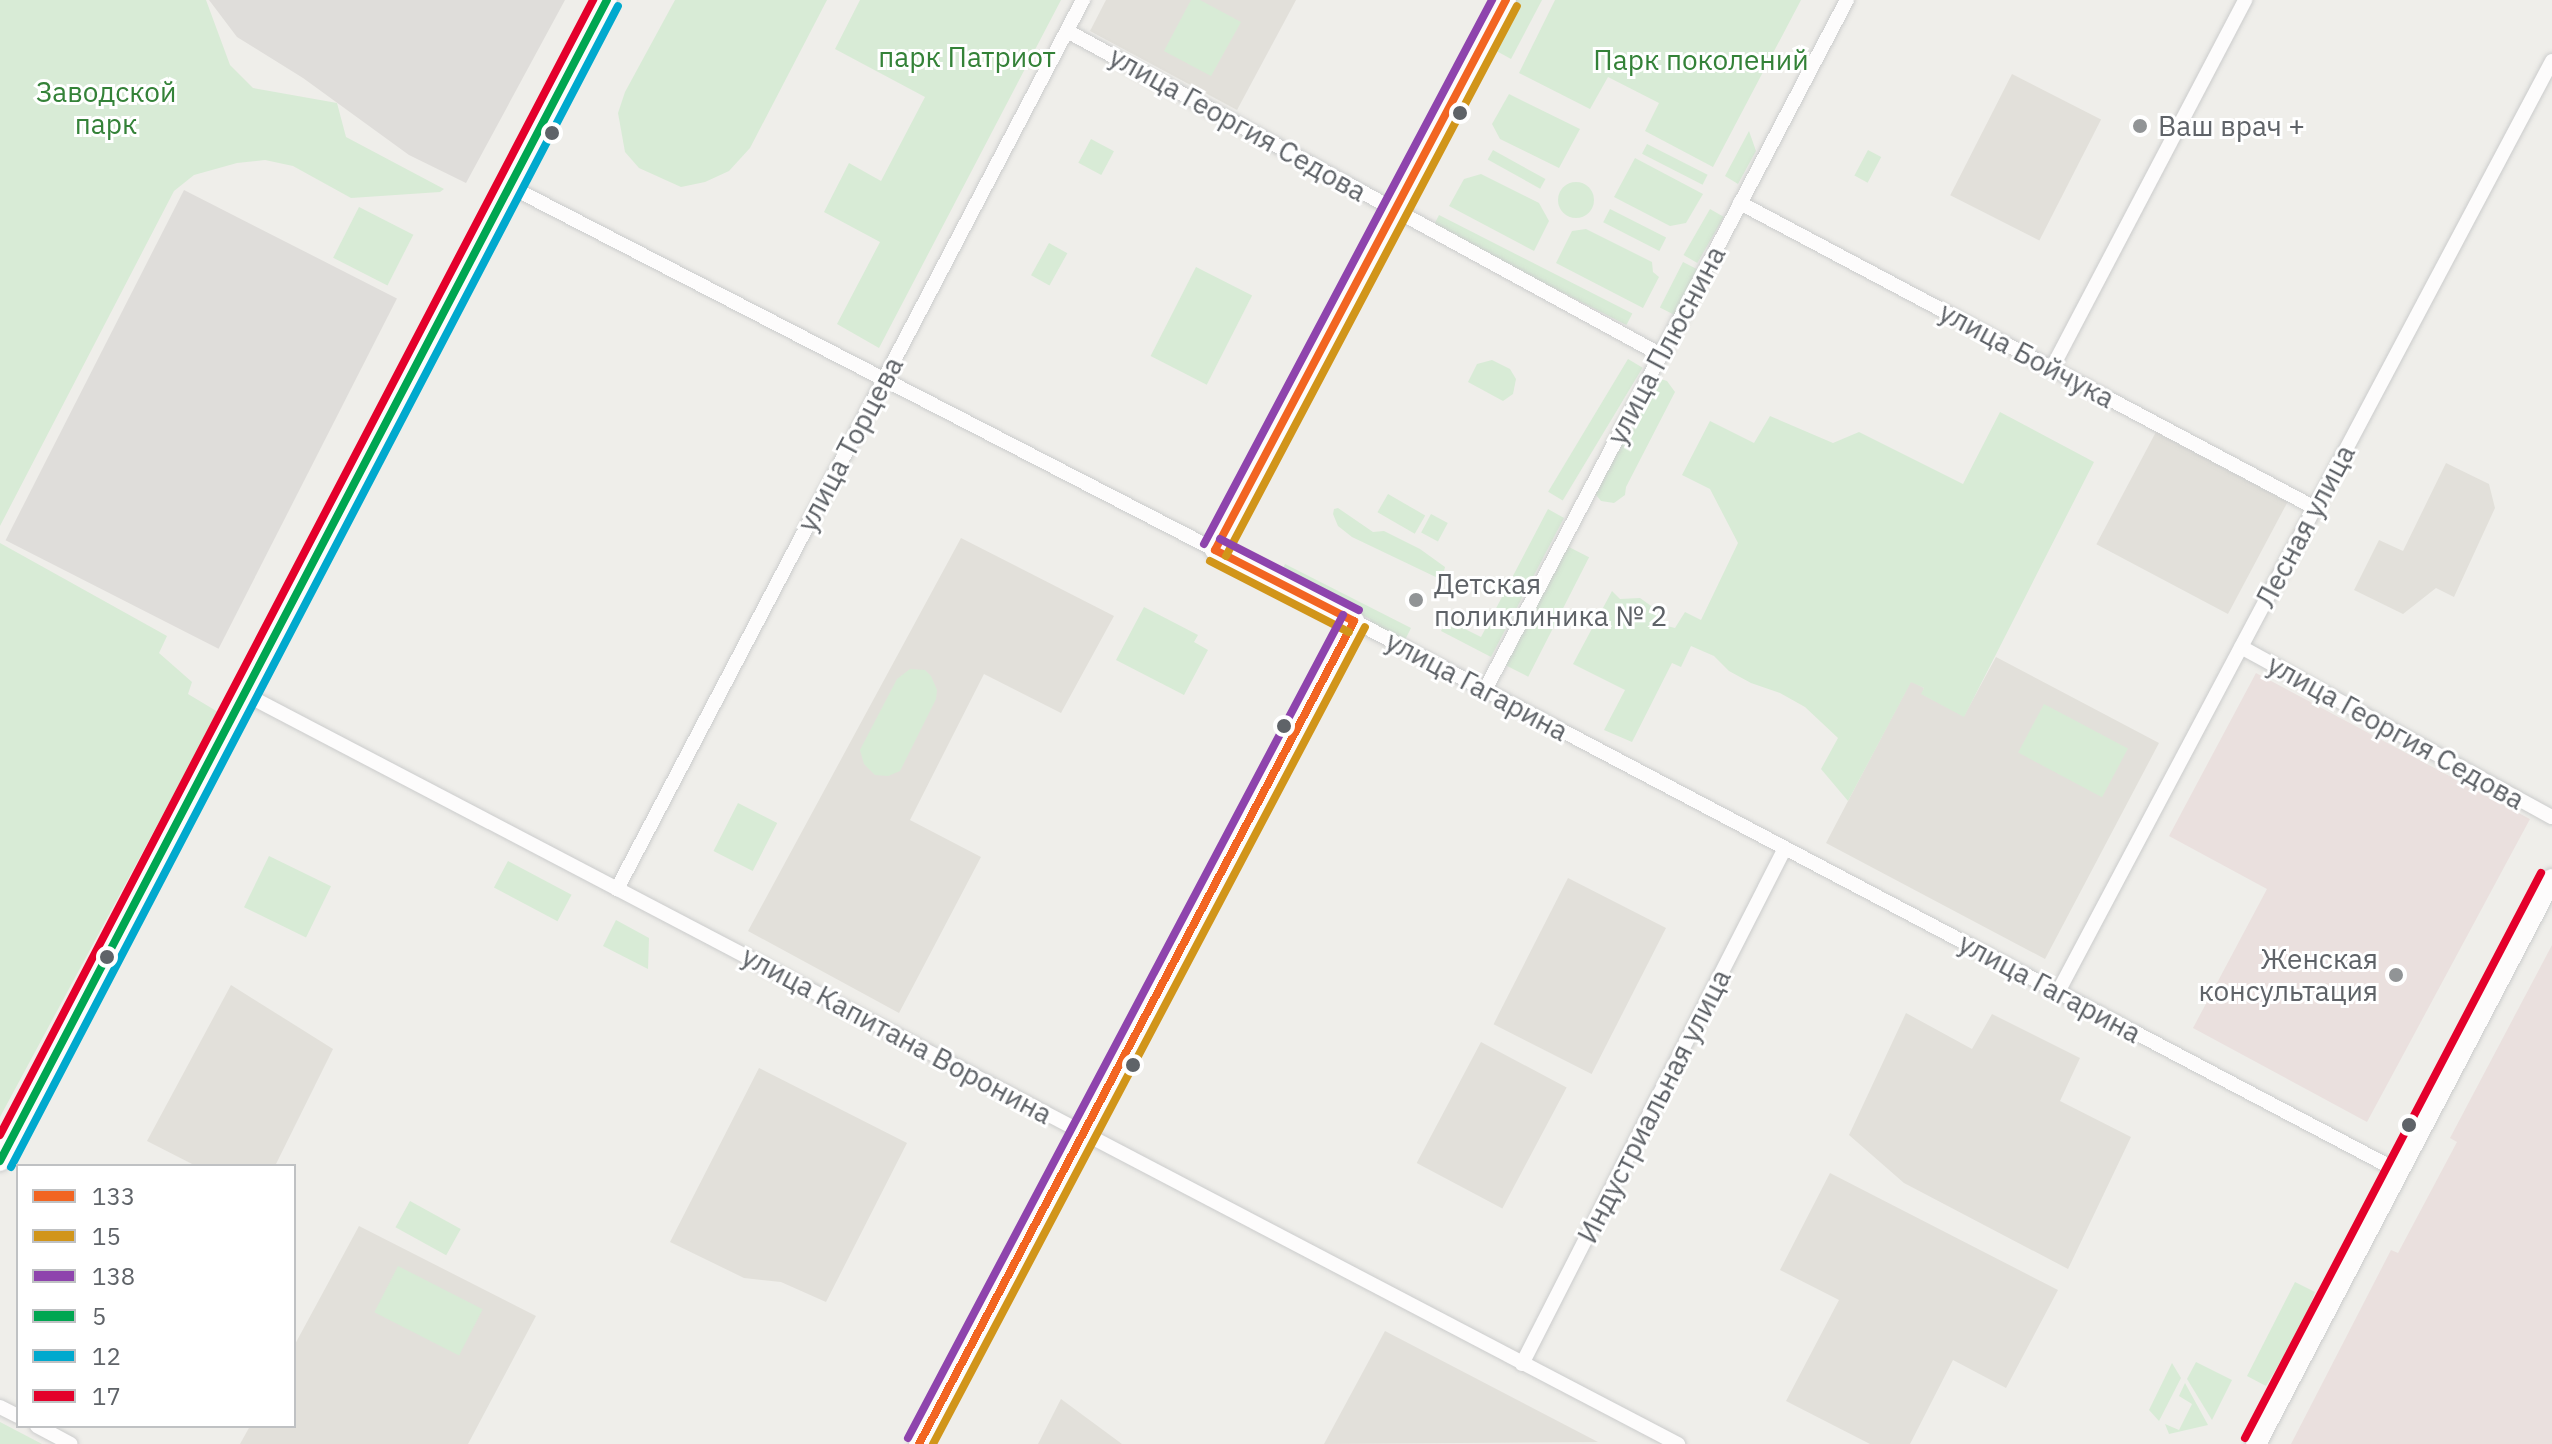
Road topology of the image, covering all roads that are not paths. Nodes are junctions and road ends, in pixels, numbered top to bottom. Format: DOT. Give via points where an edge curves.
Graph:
graph roads {
  1 [pos="607,0"];
  2 [pos="1083,0"];
  3 [pos="1506,0"];
  4 [pos="1847,0"];
  5 [pos="2245,0"];
  6 [pos="1067,31"];
  7 [pos="2552,61"];
  8 [pos="509,186"];
  9 [pos="1740,203"];
  10 [pos="1394,211"];
  11 [pos="1661,355"];
  12 [pos="2052,368"];
  13 [pos="884,379"];
  14 [pos="2315,508"];
  15 [pos="1215,550"];
  16 [pos="1354,621"];
  17 [pos="2241,647"];
  18 [pos="1485,690"];
  19 [pos="243,693"];
  20 [pos="2552,817"];
  21 [pos="1785,848"];
  22 [pos="2552,879"];
  23 [pos="617,889"];
  24 [pos="2058,992"];
  25 [pos="1084,1133"];
  26 [pos="0,1161"];
  27 [pos="2398,1171"];
  28 [pos="1522,1364"];
  29 [pos="41,1428"];
  30 [pos="71,1444"];
  31 [pos="919,1444"];
  32 [pos="1678,1444"];
  33 [pos="2256,1444"];
  1 -- 8 [label="street"];
  2 -- 6 [label="street, улица Торцева"];
  3 -- 10 [label="street"];
  4 -- 9 [label="street, улица Плюснина"];
  5 -- 12 [label="street"];
  6 -- 10 [label="street, улица Георгия Седова"];
  6 -- 13 [label="street, улица Торцева"];
  7 -- 14 [label="street, Лесная улица"];
  8 -- 13 [label="street, улица Гагарина"];
  8 -- 19 [label="street"];
  9 -- 11 [label="street, улица Плюснина"];
  9 -- 12 [label="street, улица Бойчука"];
  10 -- 11 [label="street, улица Георгия Седова"];
  10 -- 15 [label="street"];
  11 -- 18 [label="street, улица Плюснина"];
  12 -- 14 [label="street, улица Бойчука"];
  13 -- 15 [label="street, улица Гагарина"];
  13 -- 23 [label="street, улица Торцева"];
  14 -- 17 [label="street, Лесная улица"];
  15 -- 16 [label="street, улица Гагарина"];
  16 -- 18 [label="street, улица Гагарина"];
  16 -- 25 [label="street"];
  17 -- 20 [label="street, улица Георгия Седова"];
  17 -- 24 [label="street, Лесная улица"];
  18 -- 21 [label="street, улица Гагарина"];
  19 -- 23 [label="street, улица Капитана Воронина"];
  19 -- 26 [label="street"];
  21 -- 24 [label="street, улица Гагарина"];
  21 -- 28 [label="street, Индустриальная улица"];
  22 -- 27 [label="street"];
  23 -- 25 [label="street, улица Капитана Воронина"];
  24 -- 27 [label="street, улица Гагарина"];
  25 -- 28 [label="street, улица Капитана Воронина"];
  25 -- 31 [label="street"];
  27 -- 33 [label="street"];
  28 -- 32 [label="street, улица Капитана Воронина"];
  29 -- 30 [label="street"];
}
